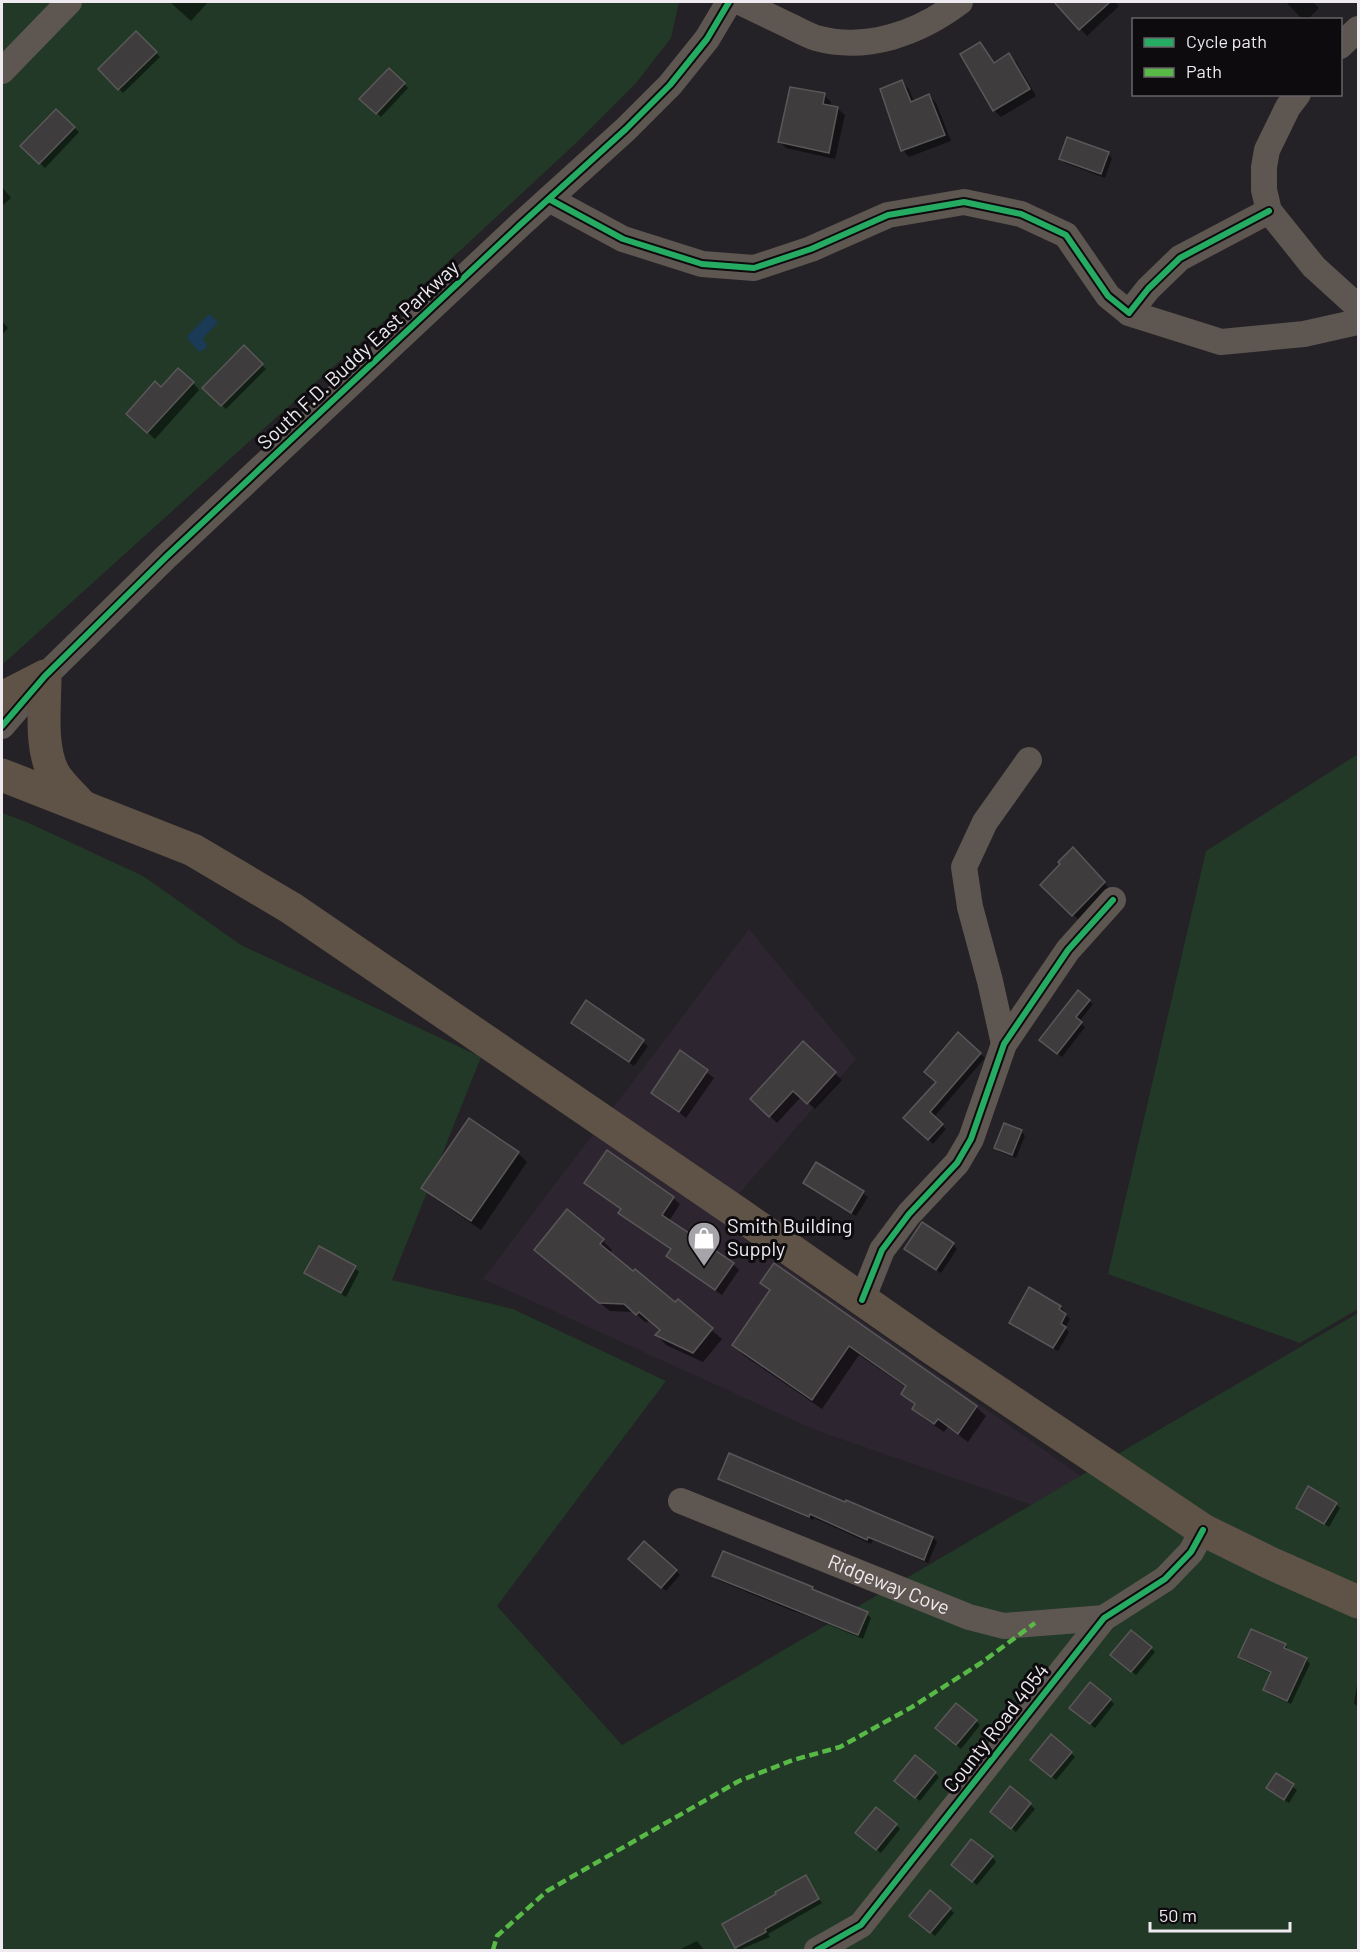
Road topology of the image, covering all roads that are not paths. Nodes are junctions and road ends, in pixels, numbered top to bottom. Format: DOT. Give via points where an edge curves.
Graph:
graph roads {
  1 [pos="69,2"];
  2 [pos="729,2"];
  3 [pos="740,2"];
  4 [pos="960,2"];
  5 [pos="1359,29"];
  6 [pos="1342,45"];
  7 [pos="2,71"];
  8 [pos="1296,96"];
  9 [pos="549,199"];
  10 [pos="1269,211"];
  11 [pos="1359,307"];
  12 [pos="1129,313"];
  13 [pos="1359,322"];
  14 [pos="45,676"];
  15 [pos="2,698"];
  16 [pos="2,726"];
  17 [pos="1029,760"];
  18 [pos="2,775"];
  19 [pos="83,808"];
  20 [pos="1113,900"];
  21 [pos="1004,1044"];
  22 [pos="862,1300"];
  23 [pos="681,1501"];
  24 [pos="1203,1530"];
  25 [pos="1359,1602"];
  26 [pos="1104,1618"];
  27 [pos="817,1950"];
  1 -- 7 [label="street"];
  2 -- 9 [label="street, South F.D. Buddy East Parkway" via="707,39 670,85"];
  3 -- 4 [label="street" via="814,37 839,43 898,36"];
  5 -- 6 [label="street"];
  8 -- 10 [label="street" via="1267,150 1264,190"];
  9 -- 12 [label="street" via="623,239 702,264 754,268 811,249 888,215 964,202 1021,214 1066,235 1108,296"];
  9 -- 14 [label="street, South F.D. Buddy East Parkway" via="166,557"];
  10 -- 11 [label="street" via="1314,267"];
  10 -- 12 [label="street" via="1180,258"];
  12 -- 13 [label="street" via="1221,342 1304,334"];
  14 -- 15 [label="main road"];
  14 -- 16 [label="street, South F.D. Buddy East Parkway"];
  14 -- 19 [label="main road" via="47,756 55,776"];
  17 -- 21 [label="street" via="985,822 964,867 970,908"];
  18 -- 19 [label="main road"];
  19 -- 22 [label="main road" via="193,850 291,908"];
  20 -- 21 [label="street" via="1068,950"];
  21 -- 22 [label="street" via="972,1139 957,1163 909,1214 882,1250"];
  22 -- 24 [label="main road"];
  23 -- 26 [label="street, Ridgeway Cove" via="969,1617 1004,1626"];
  24 -- 25 [label="main road"];
  24 -- 26 [label="street, County Road 4054" via="1191,1552 1165,1579"];
  26 -- 27 [label="street, County Road 4054" via="861,1924"];
}
